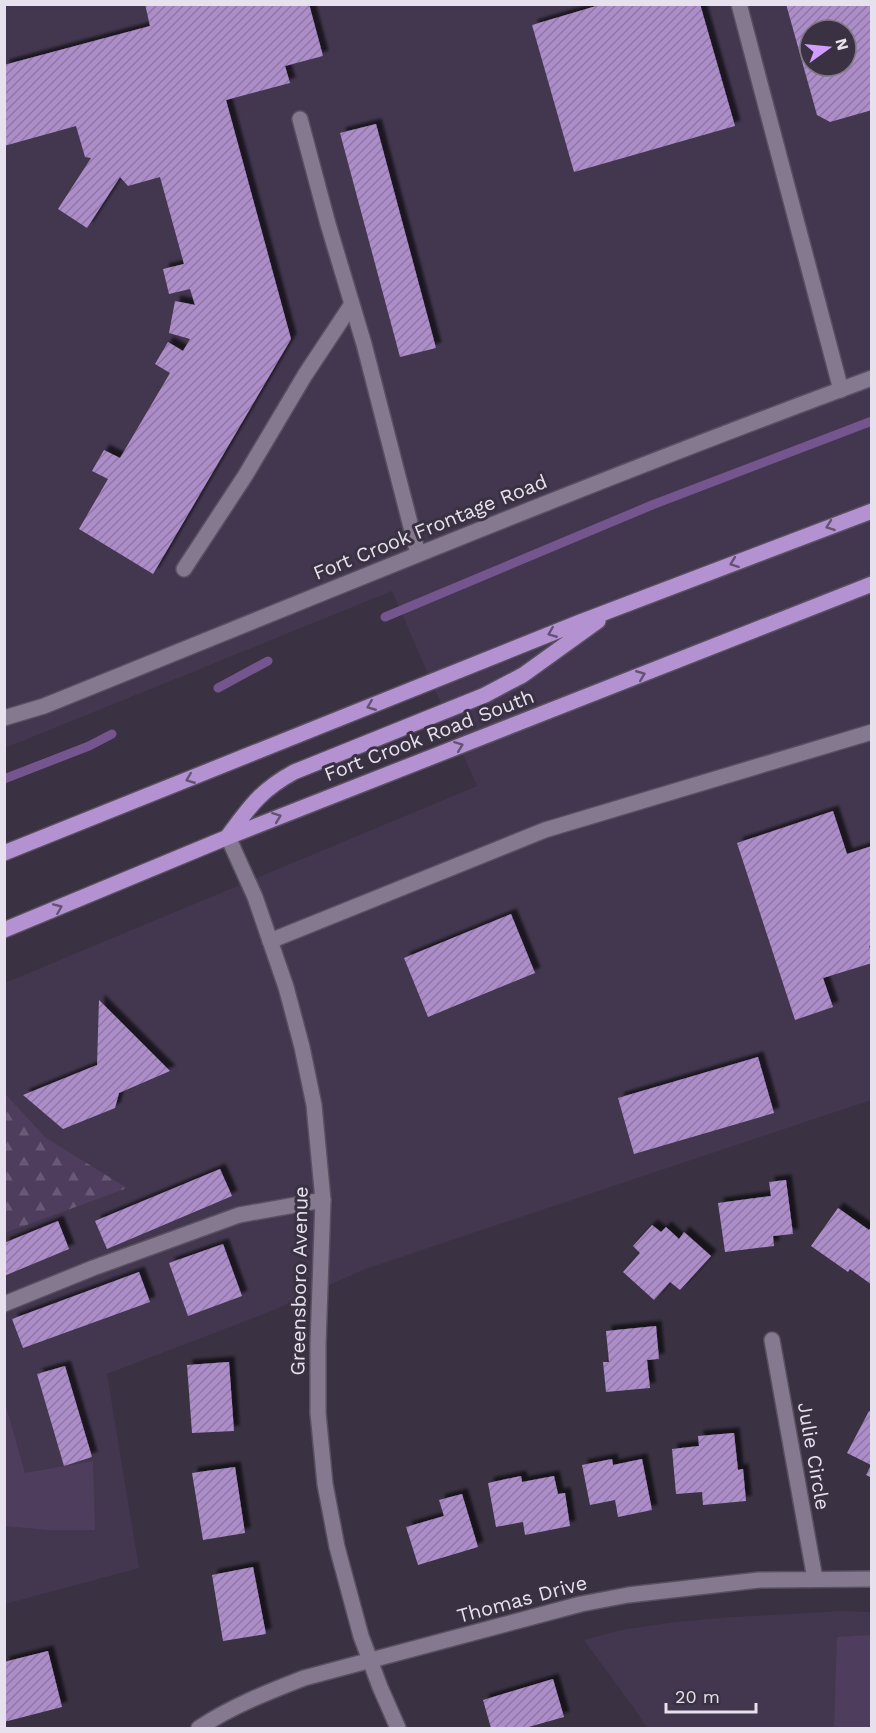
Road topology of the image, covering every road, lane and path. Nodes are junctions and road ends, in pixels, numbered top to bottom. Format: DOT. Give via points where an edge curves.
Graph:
graph roads {
  1 [pos="739,4"];
  2 [pos="300,118"];
  3 [pos="352,304"];
  4 [pos="872,378"];
  5 [pos="841,390"];
  6 [pos="872,511"];
  7 [pos="418,554"];
  8 [pos="184,569"];
  9 [pos="872,584"];
  10 [pos="616,609"];
  11 [pos="4,718"];
  12 [pos="872,732"];
  13 [pos="228,837"];
  14 [pos="4,853"];
  15 [pos="4,930"];
  16 [pos="270,941"];
  17 [pos="323,1200"];
  18 [pos="4,1304"];
  19 [pos="772,1340"];
  20 [pos="815,1578"];
  21 [pos="872,1579"];
  22 [pos="369,1661"];
  23 [pos="199,1728"];
  24 [pos="398,1728"];
  1 -- 5 [label="street"];
  2 -- 3 [label="street"];
  3 -- 7 [label="street"];
  3 -- 8 [label="street"];
  4 -- 5 [label="street, Fort Crook Frontage Road"];
  5 -- 7 [label="street, Fort Crook Frontage Road"];
  6 -- 10 [label="main road, one-way"];
  7 -- 11 [label="street, Fort Crook Frontage Road" via="44,706"];
  13 -- 9 [label="main road, Fort Crook Road South, one-way"];
  10 -- 13 [label="main road" via="523,675 485,695 278,781 262,793"];
  10 -- 14 [label="main road, one-way"];
  12 -- 16 [label="street" via="545,830"];
  15 -- 13 [label="main road, Fort Crook Road South, one-way"];
  13 -- 16 [label="street, Greensboro Avenue"];
  16 -- 17 [label="street, Greensboro Avenue" via="305,1058"];
  17 -- 18 [label="street" via="239,1215"];
  17 -- 22 [label="street, Greensboro Avenue" via="318,1413 325,1484 337,1547"];
  19 -- 20 [label="street, Julie Circle"];
  20 -- 21 [label="street, Thomas Drive"];
  20 -- 22 [label="street, Thomas Drive" via="759,1580 628,1595"];
  22 -- 23 [label="street, Thomas Drive" via="264,1693"];
  22 -- 24 [label="street, Greensboro Avenue"];
}
